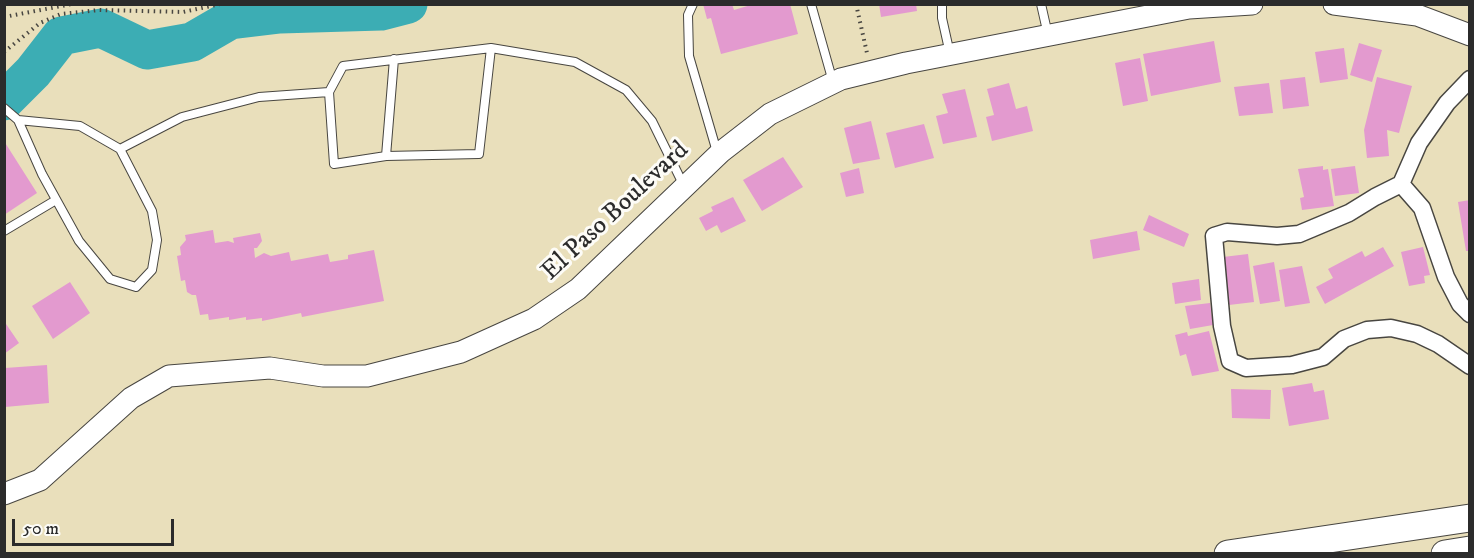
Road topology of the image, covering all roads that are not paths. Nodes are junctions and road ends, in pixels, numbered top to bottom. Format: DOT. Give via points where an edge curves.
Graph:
graph roads {
  1 [pos="693,4"];
  2 [pos="811,4"];
  3 [pos="942,4"];
  4 [pos="1041,4"];
  5 [pos="1252,4"];
  6 [pos="1334,4"];
  7 [pos="1469,33"];
  8 [pos="1048,35"];
  9 [pos="492,48"];
  10 [pos="950,54"];
  11 [pos="394,59"];
  12 [pos="1470,79"];
  13 [pos="833,83"];
  14 [pos="329,92"];
  15 [pos="4,108"];
  16 [pos="18,120"];
  17 [pos="120,149"];
  18 [pos="718,155"];
  19 [pos="386,156"];
  20 [pos="1401,184"];
  21 [pos="684,187"];
  22 [pos="56,200"];
  23 [pos="4,231"];
  24 [pos="1470,314"];
  25 [pos="1470,366"];
  26 [pos="4,494"];
  27 [pos="1470,518"];
  28 [pos="1470,550"];
  29 [pos="1228,554"];
  30 [pos="1445,554"];
  1 -- 18 [label="lane" via="688,15 689,56"];
  2 -- 13 [label="lane"];
  3 -- 10 [label="lane"];
  4 -- 8 [label="lane"];
  5 -- 8 [label="street, El Paso Boulevard" via="1125,16"];
  6 -- 7 [label="street" via="1417,15"];
  8 -- 10 [label="street, El Paso Boulevard"];
  9 -- 11 [label="lane"];
  9 -- 19 [label="lane" via="479,154"];
  9 -- 21 [label="lane" via="576,62 626,90 652,121"];
  10 -- 13 [label="street, El Paso Boulevard"];
  11 -- 14 [label="lane" via="343,66"];
  11 -- 19 [label="lane"];
  12 -- 20 [label="street" via="1447,103 1419,143"];
  13 -- 18 [label="street, El Paso Boulevard" via="771,114"];
  14 -- 17 [label="lane" via="259,97 182,117"];
  14 -- 19 [label="lane" via="334,164"];
  15 -- 16 [label="lane"];
  16 -- 17 [label="lane" via="80,126"];
  16 -- 22 [label="lane"];
  17 -- 22 [label="lane" via="152,211 157,240 152,270 136,287 110,279 78,241"];
  18 -- 21 [label="street, El Paso Boulevard"];
  20 -- 24 [label="street" via="1422,208 1446,277"];
  20 -- 25 [label="street" via="1349,213 1299,234 1227,232 1214,236 1222,326 1230,361 1246,368 1292,365 1323,357 1344,339 1367,330 1391,328 1438,344"];
  21 -- 26 [label="street, El Paso Boulevard" via="578,289 534,319 461,352 367,376 323,376 270,368 169,376 131,398 40,480"];
  22 -- 23 [label="lane"];
  27 -- 29 [label="highway"];
  28 -- 30 [label="highway"];
}
